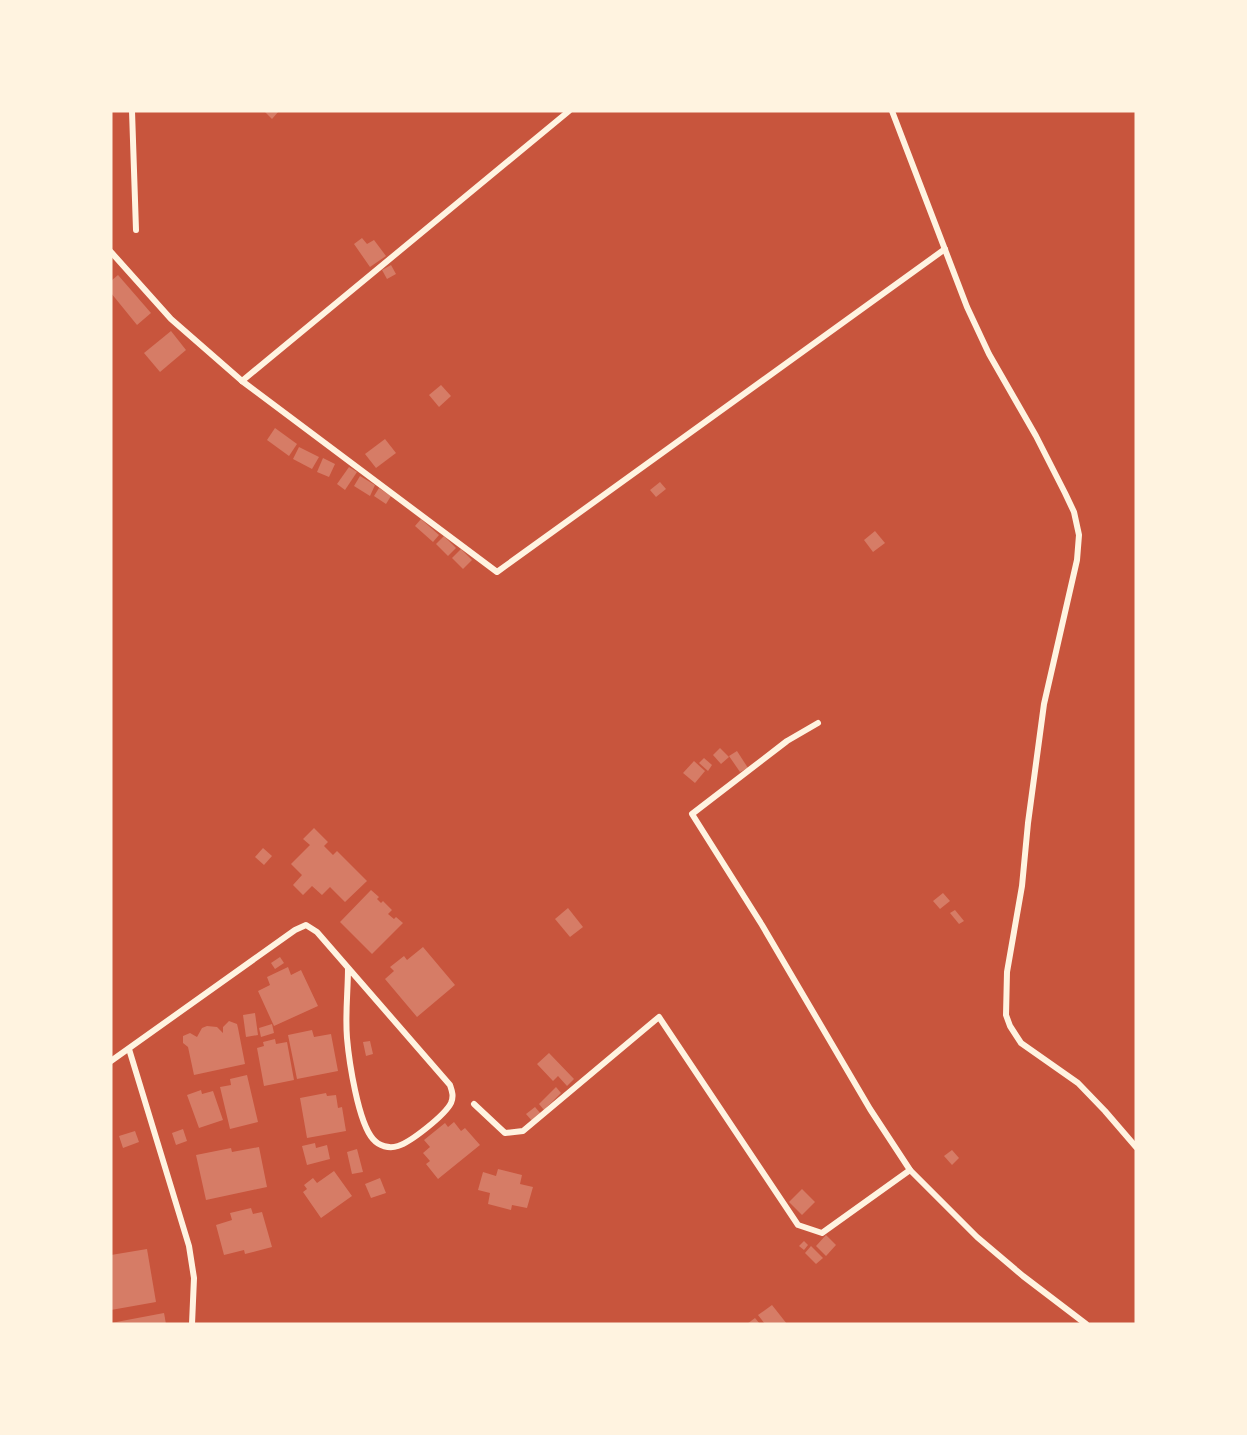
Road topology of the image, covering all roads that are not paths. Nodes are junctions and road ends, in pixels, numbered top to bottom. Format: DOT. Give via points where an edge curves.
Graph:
graph roads {
  1 [pos="132,111"];
  2 [pos="570,111"];
  3 [pos="892,111"];
  4 [pos="136,230"];
  5 [pos="945,249"];
  6 [pos="111,252"];
  7 [pos="243,381"];
  8 [pos="818,723"];
  9 [pos="348,969"];
  10 [pos="129,1049"];
  11 [pos="111,1061"];
  12 [pos="474,1104"];
  13 [pos="1136,1147"];
  14 [pos="910,1170"];
  15 [pos="192,1324"];
  16 [pos="1086,1324"];
  1 -- 4 [label="street"];
  2 -- 7 [label="street"];
  3 -- 5 [label="street"];
  5 -- 7 [label="street" via="496,572"];
  5 -- 13 [label="street" via="989,354 1074,512 1079,535 1077,560 1044,704 1022,886 1007,972 1006,1015 1021,1043 1078,1083"];
  6 -- 7 [label="street" via="171,319"];
  8 -- 14 [label="street" via="787,741 692,814"];
  9 -- 9 [label="street" via="347,1038 359,1110 373,1140 381,1146 398,1146 444,1111 453,1094 446,1078"];
  9 -- 10 [label="street" via="314,929 303,926"];
  10 -- 11 [label="street"];
  10 -- 15 [label="street" via="189,1246 194,1278"];
  12 -- 14 [label="street" via="505,1133 523,1131 659,1017 798,1225 822,1233"];
  14 -- 16 [label="street" via="977,1237"];
}
